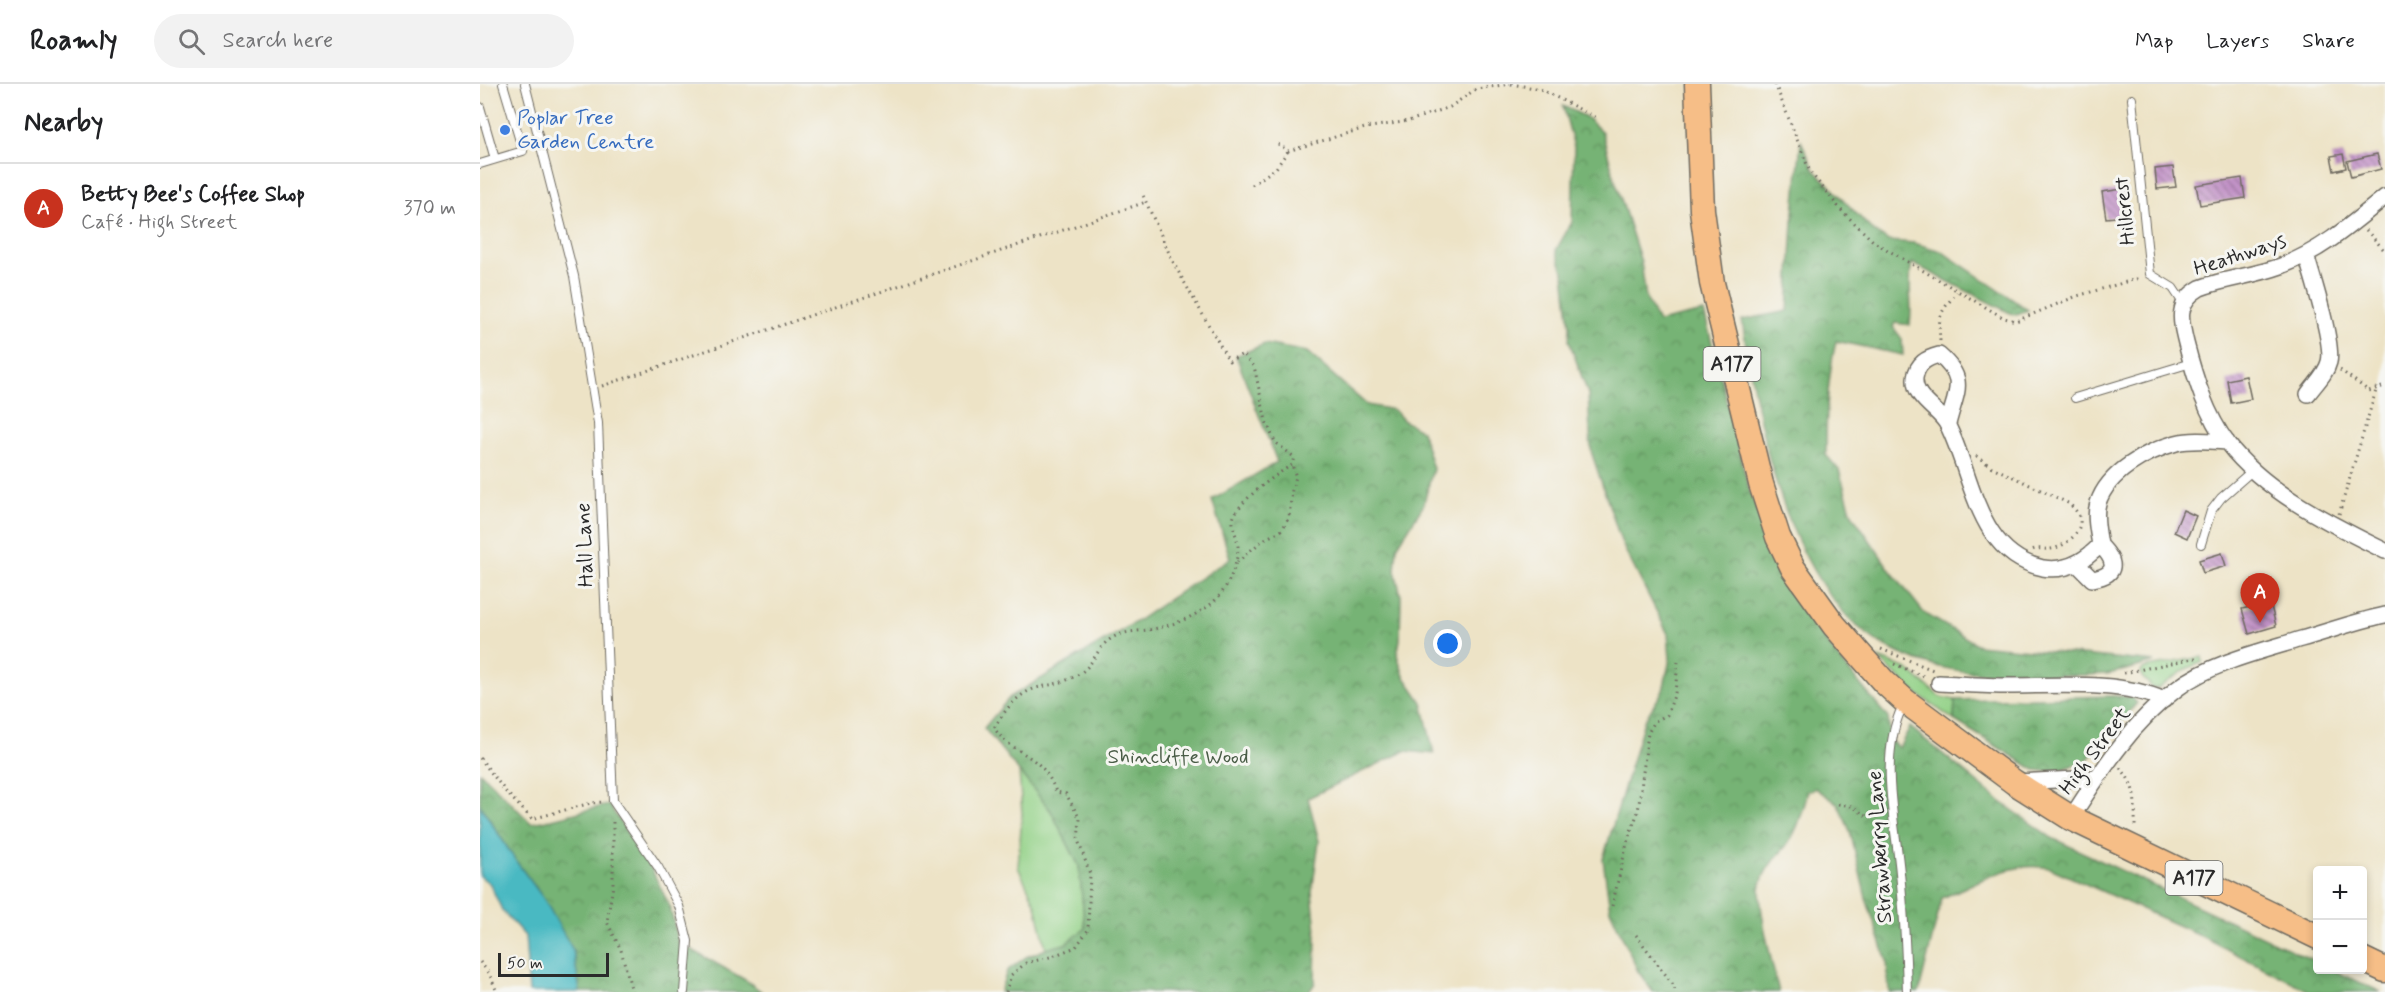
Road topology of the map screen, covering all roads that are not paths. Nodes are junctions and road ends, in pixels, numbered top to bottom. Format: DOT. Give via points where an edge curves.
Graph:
graph roads {
  1 [pos="503,84"];
  2 [pos="525,84"];
  3 [pos="1697,84"];
  4 [pos="2132,99"];
  5 [pos="480,107"];
  6 [pos="495,159"];
  7 [pos="480,164"];
  8 [pos="2385,197"];
  9 [pos="2306,255"];
  10 [pos="2183,303"];
  11 [pos="2191,363"];
  12 [pos="2308,394"];
  13 [pos="2076,398"];
  14 [pos="1948,424"];
  15 [pos="2227,442"];
  16 [pos="2253,471"];
  17 [pos="2200,544"];
  18 [pos="2100,545"];
  19 [pos="2385,551"];
  20 [pos="2077,564"];
  21 [pos="2385,615"];
  22 [pos="1939,678"];
  23 [pos="2164,700"];
  24 [pos="1905,701"];
  25 [pos="2097,778"];
  26 [pos="2014,782"];
  27 [pos="2071,818"];
  28 [pos="2313,935"];
  29 [pos="2367,961"];
  30 [pos="2385,970"];
  31 [pos="684,992"];
  32 [pos="1907,992"];
  1 -- 6 [label="lane" via="523,151"];
  2 -- 31 [label="lane, Hall Lane" via="574,276 598,423 614,801 679,906 688,941"];
  3 -- 24 [label="main road, A177" via="1702,210 1712,283 1761,484 1778,537 1793,568 1834,625 1871,653"];
  4 -- 10 [label="lane, Hillcrest" via="2150,274 2173,288"];
  5 -- 6 [label="lane"];
  6 -- 7 [label="lane"];
  8 -- 9 [label="street, Heathways"];
  9 -- 10 [label="street, Heathways" via="2269,270 2200,288"];
  9 -- 12 [label="street" via="2330,361"];
  10 -- 11 [label="street, Heathways" via="2181,316"];
  11 -- 13 [label="lane"];
  11 -- 15 [label="street, Heathways" via="2212,419"];
  14 -- 20 [label="street" via="1971,494 2001,544 2016,558 2037,566 2052,569"];
  15 -- 16 [label="street, Heathways"];
  15 -- 18 [label="street" via="2177,442 2150,452 2119,472 2097,505"];
  16 -- 17 [label="lane" via="2211,511"];
  16 -- 19 [label="street, Heathways" via="2335,527"];
  18 -- 20 [label="street"];
  18 -- 20 [label="street" via="2111,556 2110,573 2092,579"];
  21 -- 23 [label="street, High Street" via="2251,655 2203,674"];
  22 -- 23 [label="street" via="2132,690"];
  23 -- 25 [label="street, High Street" via="2128,735"];
  24 -- 26 [label="main road, A177"];
  24 -- 32 [label="lane, Strawberry Lane" via="1894,724 1890,797 1900,872"];
  25 -- 26 [label="street"];
  25 -- 27 [label="street, High Street"];
  26 -- 27 [label="main road, A177"];
  27 -- 28 [label="main road, A177"];
  29 -- 30 [label="main road"];
}
